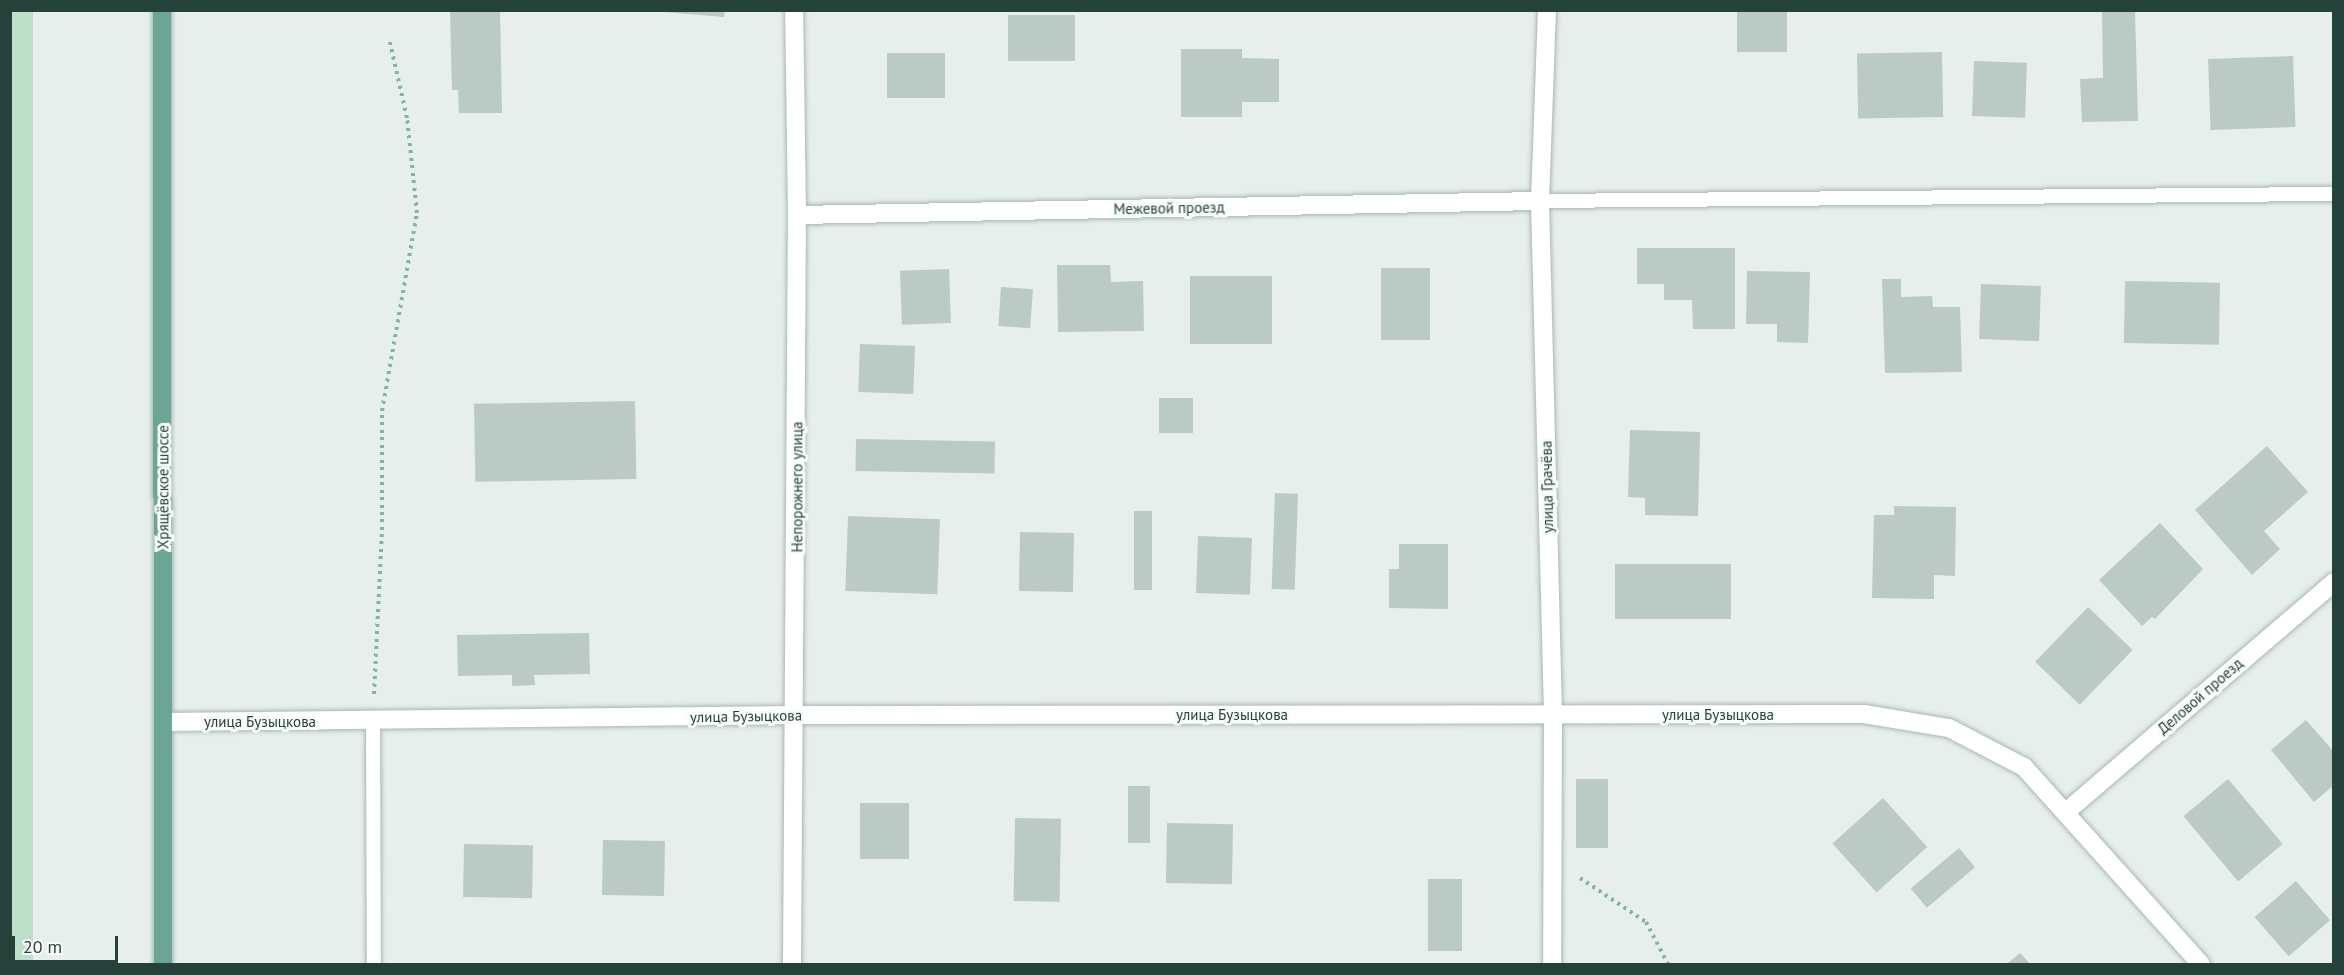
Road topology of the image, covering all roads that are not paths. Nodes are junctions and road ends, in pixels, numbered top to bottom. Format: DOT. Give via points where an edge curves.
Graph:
graph roads {
  1 [pos="162,10"];
  2 [pos="794,10"];
  3 [pos="1547,10"];
  4 [pos="2334,194"];
  5 [pos="1540,201"];
  6 [pos="797,215"];
  7 [pos="2334,582"];
  8 [pos="796,715"];
  9 [pos="1553,715"];
  10 [pos="164,722"];
  11 [pos="373,722"];
  12 [pos="2067,811"];
  13 [pos="163,964"];
  14 [pos="374,964"];
  15 [pos="792,964"];
  16 [pos="1552,964"];
  17 [pos="2201,964"];
  1 -- 10 [label="main road, Хрящёвское шоссе"];
  2 -- 6 [label="street, Непорожнего улица"];
  3 -- 5 [label="street, улица Грачёва"];
  4 -- 5 [label="lane"];
  5 -- 6 [label="street, Межевой проезд"];
  5 -- 9 [label="street, улица Грачёва"];
  6 -- 8 [label="street, Непорожнего улица"];
  7 -- 12 [label="street, Деловой проезд"];
  8 -- 9 [label="street, улица Бузыцкова"];
  8 -- 11 [label="street, улица Бузыцкова"];
  8 -- 15 [label="street, Непорожнего улица"];
  9 -- 12 [label="street, улица Бузыцкова" via="1864,714 1949,728 2024,767"];
  9 -- 16 [label="street, улица Грачёва"];
  10 -- 11 [label="street, улица Бузыцкова"];
  10 -- 13 [label="main road, Хрящёвское шоссе"];
  11 -- 14 [label="lane"];
  12 -- 17 [label="street, улица Бузыцкова"];
}
